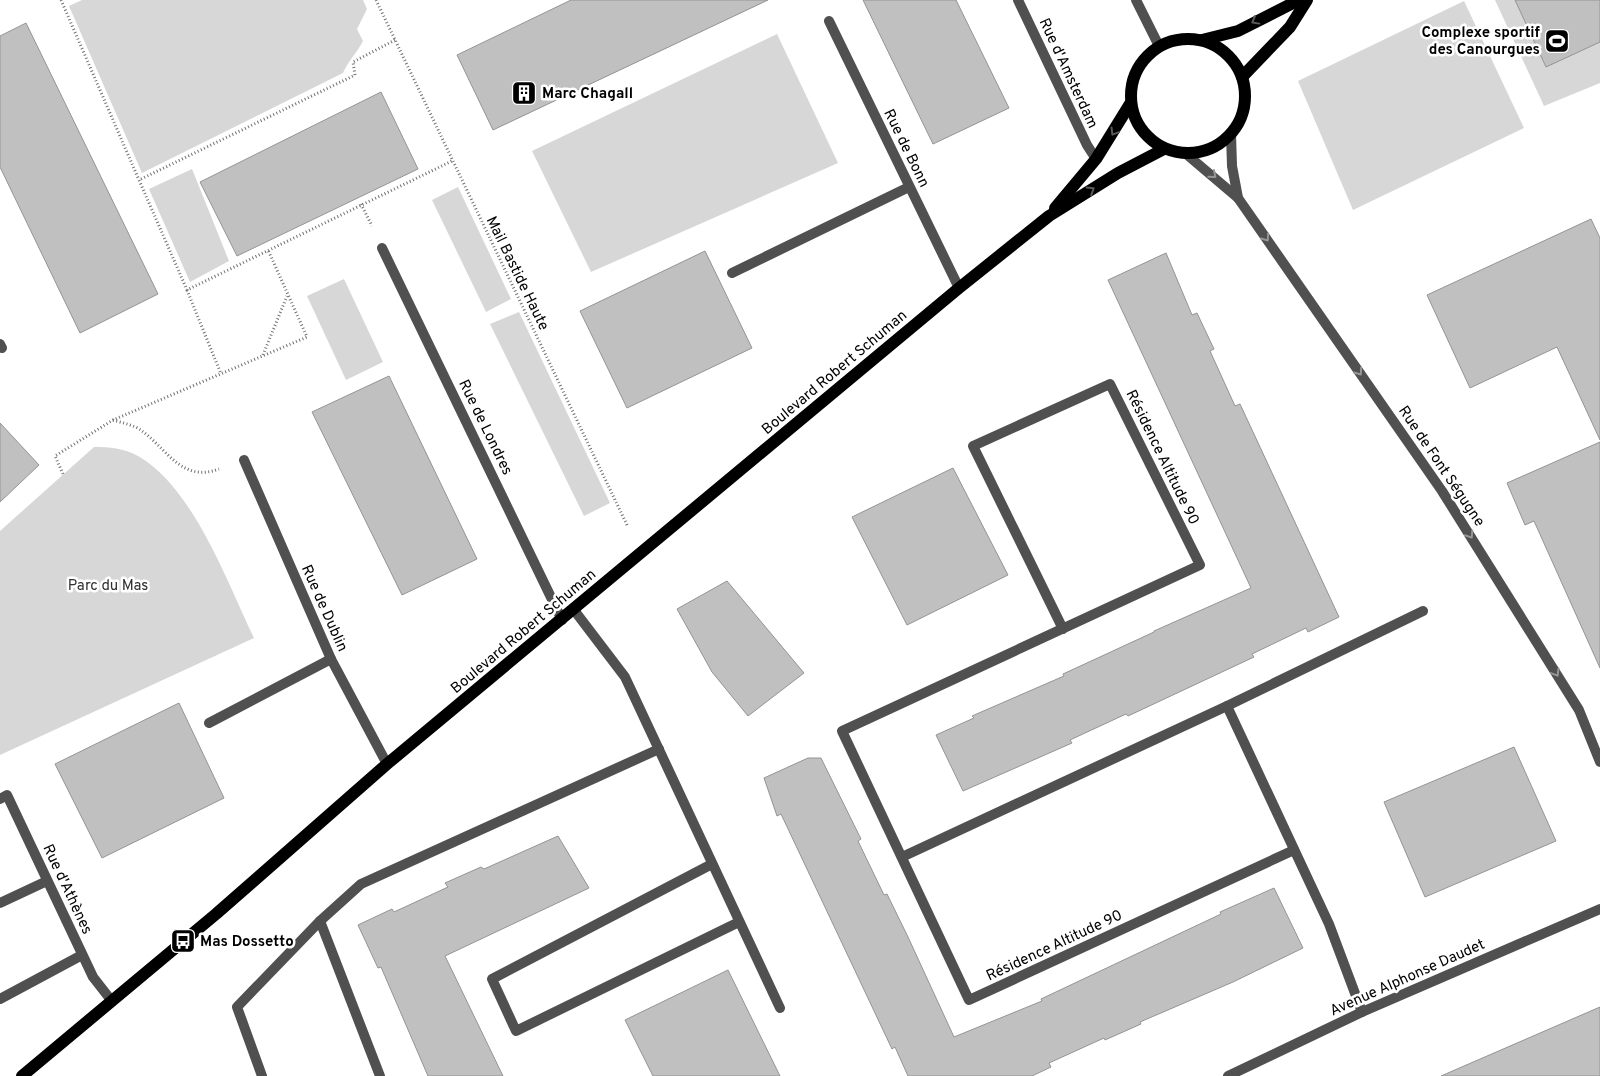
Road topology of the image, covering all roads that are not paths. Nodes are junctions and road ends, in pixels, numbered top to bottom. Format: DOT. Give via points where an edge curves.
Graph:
graph roads {
  1 [pos="1018,0"];
  2 [pos="1136,0"];
  3 [pos="1299,0"];
  4 [pos="1307,0"];
  5 [pos="830,21"];
  6 [pos="1202,40"];
  7 [pos="1158,46"];
  8 [pos="1242,77"];
  9 [pos="1130,104"];
  10 [pos="1231,134"];
  11 [pos="1164,149"];
  12 [pos="1185,154"];
  13 [pos="1096,159"];
  14 [pos="909,187"];
  15 [pos="1238,198"];
  16 [pos="1049,216"];
  17 [pos="382,248"];
  18 [pos="732,273"];
  19 [pos="959,288"];
  20 [pos="244,460"];
  21 [pos="574,610"];
  22 [pos="1424,611"];
  23 [pos="562,620"];
  24 [pos="1063,628"];
  25 [pos="331,659"];
  26 [pos="1227,706"];
  27 [pos="208,723"];
  28 [pos="659,749"];
  29 [pos="1600,762"];
  30 [pos="387,764"];
  31 [pos="0,798"];
  32 [pos="1294,850"];
  33 [pos="902,857"];
  34 [pos="712,864"];
  35 [pos="47,881"];
  36 [pos="0,904"];
  37 [pos="1600,909"];
  38 [pos="320,921"];
  39 [pos="739,922"];
  40 [pos="82,955"];
  41 [pos="0,999"];
  42 [pos="110,1000"];
  43 [pos="780,1008"];
  44 [pos="1362,1012"];
  45 [pos="22,1076"];
  46 [pos="262,1076"];
  47 [pos="380,1076"];
  48 [pos="1228,1076"];
  1 -- 13 [label="street, Rue d'Amsterdam"];
  2 -- 7 [label="street"];
  3 -- 6 [label="main road, one-way" via="1238,31"];
  4 -- 8 [label="main road" via="1290,27"];
  5 -- 14 [label="street, Rue de Bonn"];
  6 -- 7 [label="main road" via="1172,40"];
  6 -- 8 [label="main road" via="1220,48 1233,60"];
  7 -- 9 [label="main road" via="1135,70"];
  8 -- 10 [label="main road" via="1244,107"];
  9 -- 11 [label="main road" via="1136,122 1148,138"];
  9 -- 13 [label="main road, Boulevard Robert Schuman, one-way"];
  10 -- 12 [label="main road" via="1202,152"];
  10 -- 15 [label="street, Rue de Font Ségugne"];
  11 -- 12 [label="main road"];
  16 -- 11 [label="main road, Boulevard Robert Schuman, one-way"];
  12 -- 15 [label="street, Rue de Font Ségugne, one-way"];
  13 -- 16 [label="main road, Boulevard Robert Schuman"];
  14 -- 18 [label="street"];
  14 -- 19 [label="street, Rue de Bonn"];
  15 -- 29 [label="street, Rue de Font Ségugne, one-way" via="1442,491 1578,710"];
  16 -- 19 [label="main road, Boulevard Robert Schuman"];
  17 -- 23 [label="street, Rue de Londres"];
  19 -- 21 [label="main road, Boulevard Robert Schuman"];
  20 -- 25 [label="street, Rue de Dublin"];
  21 -- 23 [label="main road, Boulevard Robert Schuman"];
  21 -- 28 [label="street" via="625,677"];
  22 -- 26 [label="street"];
  23 -- 30 [label="main road, Boulevard Robert Schuman"];
  24 -- 24 [label="street, Résidence Altitude 90" via="1200,565 1110,384 973,446"];
  24 -- 33 [label="street, Résidence Altitude 90" via="842,731"];
  25 -- 27 [label="street"];
  25 -- 30 [label="street, Rue de Dublin"];
  26 -- 32 [label="street"];
  26 -- 33 [label="street"];
  28 -- 34 [label="street"];
  28 -- 38 [label="street" via="361,884"];
  30 -- 42 [label="main road, Boulevard Robert Schuman" via="216,914"];
  31 -- 35 [label="street, Rue d'Athènes" via="7,795"];
  32 -- 33 [label="street, Résidence Altitude 90" via="969,1000"];
  32 -- 44 [label="street" via="1329,924"];
  34 -- 39 [label="street"];
  34 -- 39 [label="street" via="492,979 516,1031"];
  35 -- 36 [label="street"];
  35 -- 40 [label="street, Rue d'Athènes"];
  37 -- 44 [label="street, Avenue Alphonse Daudet"];
  38 -- 46 [label="street" via="237,1007"];
  38 -- 47 [label="street"];
  39 -- 43 [label="street"];
  40 -- 41 [label="street"];
  40 -- 42 [label="street, Rue d'Athènes"];
  42 -- 45 [label="main road, Boulevard Robert Schuman"];
  44 -- 48 [label="street, Avenue Alphonse Daudet"];
}
